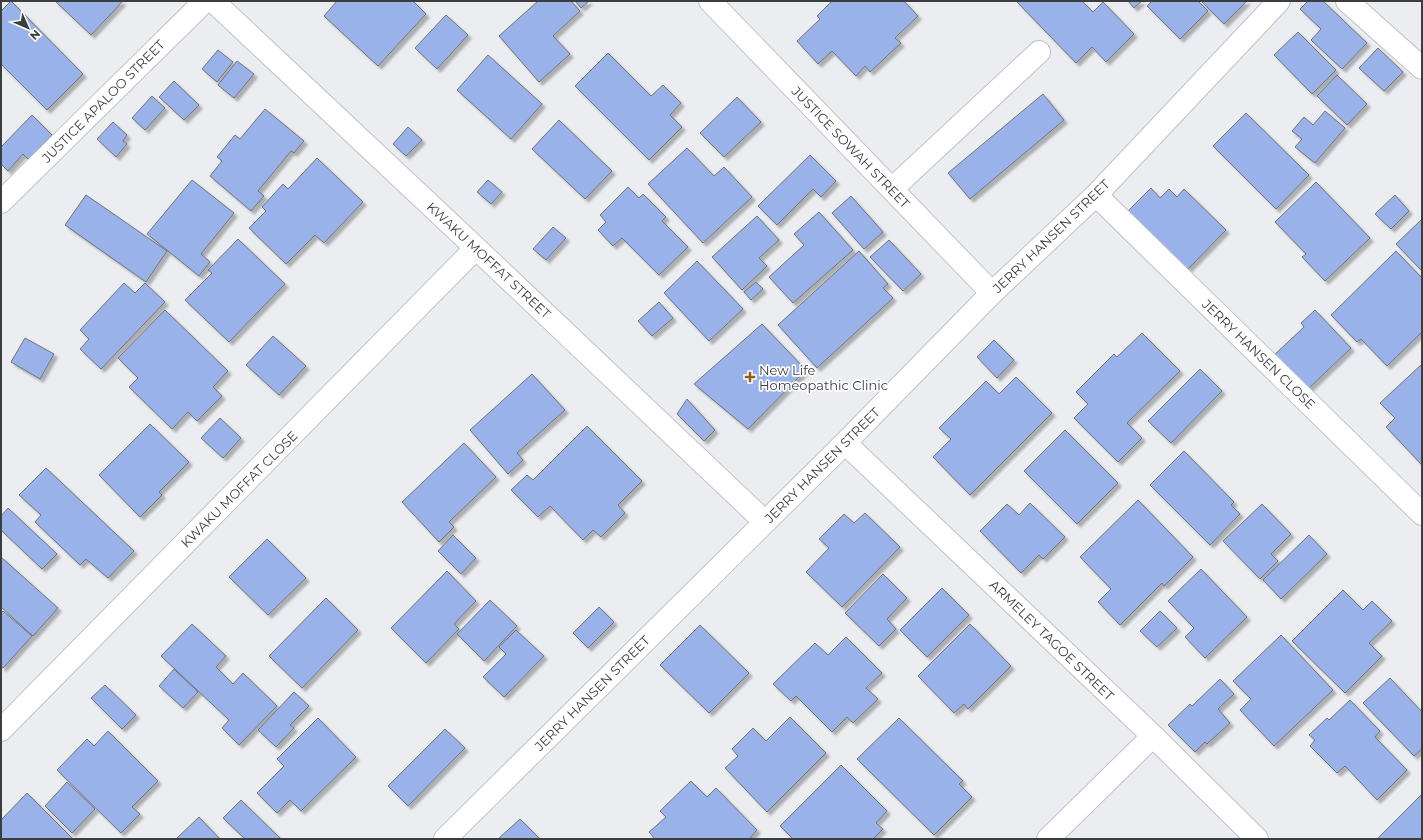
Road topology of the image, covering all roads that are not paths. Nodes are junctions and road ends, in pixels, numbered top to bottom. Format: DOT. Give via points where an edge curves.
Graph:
graph roads {
  1 [pos="205,1"];
  2 [pos="213,1"];
  3 [pos="710,1"];
  4 [pos="1279,1"];
  5 [pos="1347,1"];
  6 [pos="1039,52"];
  7 [pos="1422,68"];
  8 [pos="892,189"];
  9 [pos="1096,195"];
  10 [pos="1,202"];
  11 [pos="476,248"];
  12 [pos="992,293"];
  13 [pos="845,443"];
  14 [pos="1422,514"];
  15 [pos="764,521"];
  16 [pos="1,730"];
  17 [pos="1153,736"];
  18 [pos="445,839"];
  19 [pos="1048,839"];
  20 [pos="1257,839"];
  1 -- 10 [label="street, JUSTICE APALOO STREET"];
  2 -- 11 [label="street, KWAKU MOFFAT STREET"];
  3 -- 8 [label="street, JUSTICE SOWAH STREET"];
  4 -- 9 [label="street, JERRY HANSEN STREET"];
  5 -- 7 [label="street"];
  6 -- 8 [label="street"];
  8 -- 12 [label="street, JUSTICE SOWAH STREET"];
  9 -- 12 [label="street, JERRY HANSEN STREET"];
  9 -- 14 [label="street, JERRY HANSEN CLOSE"];
  11 -- 15 [label="street, KWAKU MOFFAT STREET"];
  11 -- 16 [label="street, KWAKU MOFFAT CLOSE"];
  12 -- 13 [label="street, JERRY HANSEN STREET"];
  13 -- 15 [label="street, JERRY HANSEN STREET"];
  13 -- 17 [label="street, ARMELEY TAGOE STREET"];
  15 -- 18 [label="street, JERRY HANSEN STREET"];
  17 -- 19 [label="street"];
  17 -- 20 [label="street, ARMELEY TAGOE STREET"];
}
